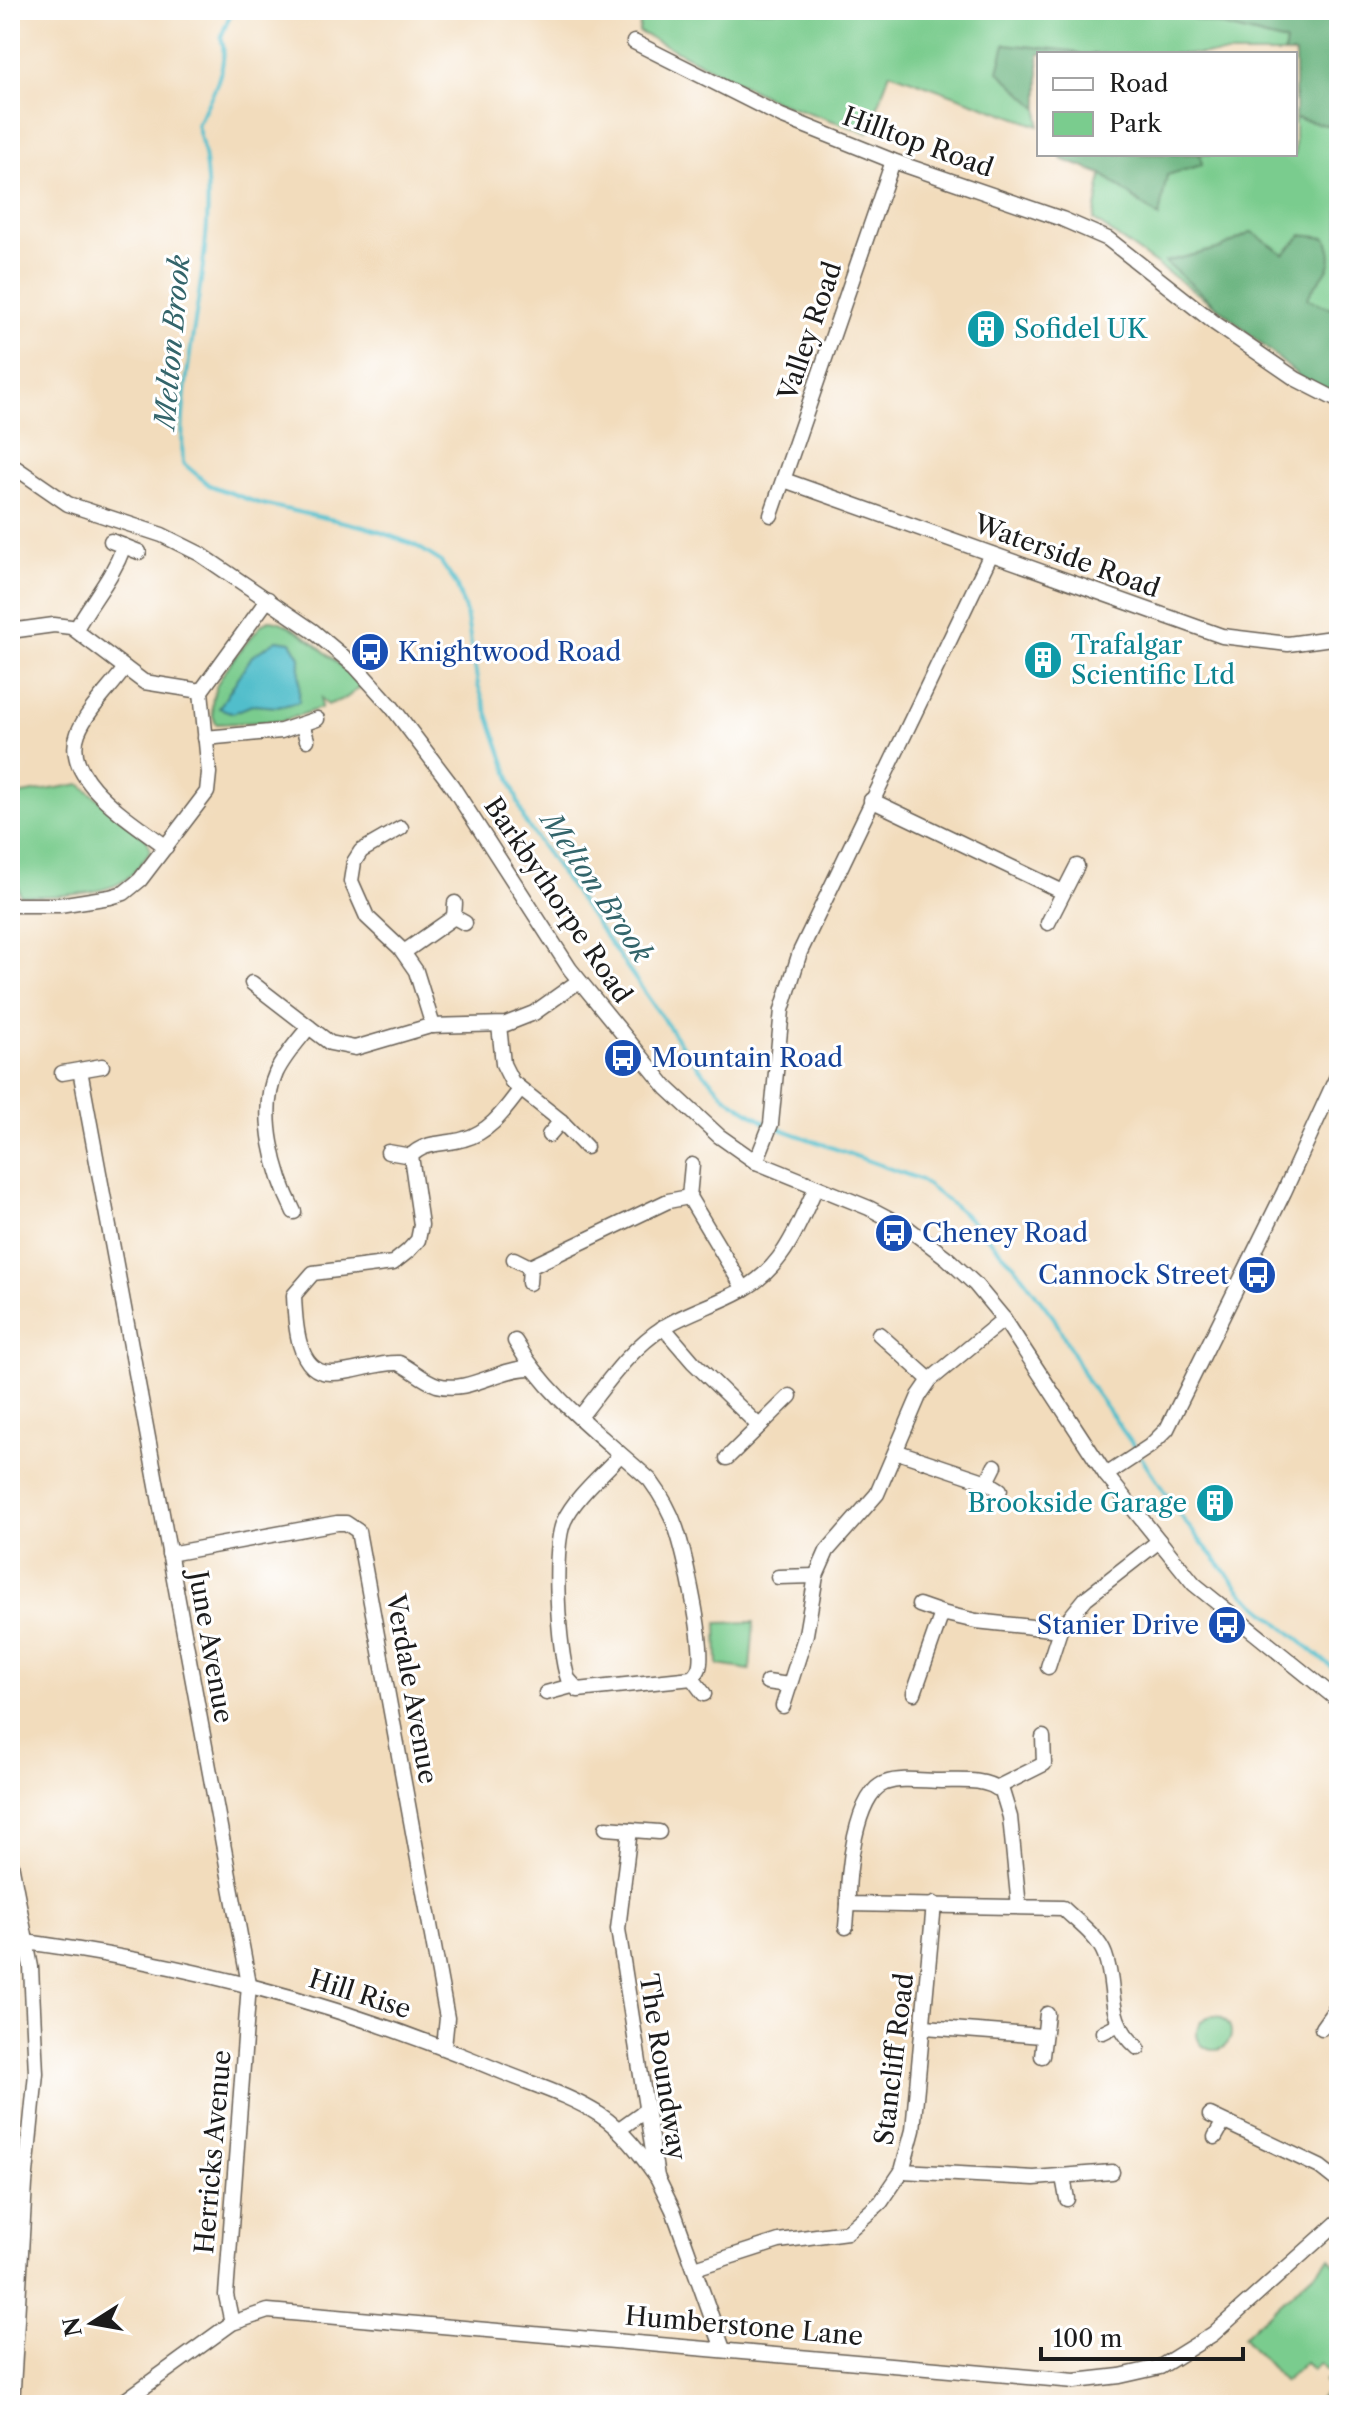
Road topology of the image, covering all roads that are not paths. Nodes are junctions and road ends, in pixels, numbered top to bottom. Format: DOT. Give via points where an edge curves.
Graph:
graph roads {
  1 [pos="634,42"];
  2 [pos="893,161"];
  3 [pos="1339,401"];
  4 [pos="10,464"];
  5 [pos="784,480"];
  6 [pos="771,515"];
  7 [pos="139,552"];
  8 [pos="991,554"];
  9 [pos="268,599"];
  10 [pos="76,629"];
  11 [pos="10,631"];
  12 [pos="1339,637"];
  13 [pos="125,668"];
  14 [pos="201,691"];
  15 [pos="317,719"];
  16 [pos="302,724"];
  17 [pos="205,738"];
  18 [pos="307,740"];
  19 [pos="871,800"];
  20 [pos="401,828"];
  21 [pos="166,847"];
  22 [pos="1077,866"];
  23 [pos="1063,892"];
  24 [pos="10,905"];
  25 [pos="458,914"];
  26 [pos="1048,923"];
  27 [pos="404,952"];
  28 [pos="579,981"];
  29 [pos="252,983"];
  30 [pos="499,1025"];
  31 [pos="433,1026"];
  32 [pos="309,1027"];
  33 [pos="102,1066"];
  34 [pos="80,1070"];
  35 [pos="62,1073"];
  36 [pos="1339,1074"];
  37 [pos="520,1090"];
  38 [pos="561,1121"];
  39 [pos="549,1135"];
  40 [pos="586,1147"];
  41 [pos="388,1152"];
  42 [pos="292,1155"];
  43 [pos="411,1156"];
  44 [pos="276,1158"];
  45 [pos="756,1162"];
  46 [pos="692,1165"];
  47 [pos="816,1187"];
  48 [pos="689,1197"];
  49 [pos="294,1212"];
  50 [pos="514,1259"];
  51 [pos="530,1267"];
  52 [pos="529,1283"];
  53 [pos="744,1289"];
  54 [pos="1004,1319"];
  55 [pos="663,1327"];
  56 [pos="879,1334"];
  57 [pos="515,1341"];
  58 [pos="530,1368"];
  59 [pos="930,1380"];
  60 [pos="790,1396"];
  61 [pos="580,1417"];
  62 [pos="759,1426"];
  63 [pos="898,1452"];
  64 [pos="620,1455"];
  65 [pos="727,1458"];
  66 [pos="995,1466"];
  67 [pos="1106,1475"];
  68 [pos="1159,1541"];
  69 [pos="169,1554"];
  70 [pos="816,1576"];
  71 [pos="778,1577"];
  72 [pos="919,1605"];
  73 [pos="942,1613"];
  74 [pos="1060,1630"];
  75 [pos="1048,1667"];
  76 [pos="692,1678"];
  77 [pos="767,1682"];
  78 [pos="789,1685"];
  79 [pos="572,1686"];
  80 [pos="546,1693"];
  81 [pos="914,1693"];
  82 [pos="704,1694"];
  83 [pos="1339,1701"];
  84 [pos="783,1706"];
  85 [pos="1043,1737"];
  86 [pos="996,1788"];
  87 [pos="606,1828"];
  88 [pos="630,1830"];
  89 [pos="659,1832"];
  90 [pos="10,1858"];
  91 [pos="848,1904"];
  92 [pos="934,1904"];
  93 [pos="1019,1907"];
  94 [pos="846,1927"];
  95 [pos="10,1940"];
  96 [pos="26,1942"];
  97 [pos="249,1984"];
  98 [pos="1337,2002"];
  99 [pos="1047,2014"];
  100 [pos="1119,2024"];
  101 [pos="925,2027"];
  102 [pos="1322,2028"];
  103 [pos="1103,2032"];
  104 [pos="1042,2036"];
  105 [pos="444,2047"];
  106 [pos="1138,2048"];
  107 [pos="1042,2056"];
  108 [pos="646,2110"];
  109 [pos="1210,2115"];
  110 [pos="1223,2123"];
  111 [pos="618,2130"];
  112 [pos="1215,2137"];
  113 [pos="902,2171"];
  114 [pos="1112,2172"];
  115 [pos="657,2177"];
  116 [pos="1063,2177"];
  117 [pos="1339,2182"];
  118 [pos="1067,2199"];
  119 [pos="1339,2221"];
  120 [pos="695,2268"];
  121 [pos="232,2323"];
  122 [pos="723,2349"];
  123 [pos="127,2402"];
  124 [pos="12,2405"];
  1 -- 2 [label="street, Hilltop Road" via="781,116"];
  2 -- 3 [label="street, Hilltop Road" via="1108,239 1216,324 1296,379"];
  2 -- 5 [label="street, Valley Road"];
  4 -- 9 [label="street, Barkbythorpe Road" via="68,504 185,545"];
  5 -- 6 [label="street, Valley Road"];
  5 -- 8 [label="street, Waterside Road"];
  7 -- 10 [label="street" via="117,544 113,577"];
  8 -- 12 [label="street, Waterside Road" via="1222,636 1288,644"];
  8 -- 19 [label="street"];
  9 -- 14 [label="street"];
  9 -- 28 [label="street, Barkbythorpe Road" via="340,653 388,701 478,824"];
  10 -- 11 [label="street" via="59,625"];
  10 -- 13 [label="street"];
  13 -- 14 [label="street" via="149,684"];
  13 -- 21 [label="street" via="81,726 78,764 89,784"];
  14 -- 17 [label="street"];
  15 -- 16 [label="street"];
  16 -- 17 [label="street" via="276,732"];
  16 -- 18 [label="street"];
  17 -- 21 [label="street" via="207,792"];
  19 -- 23 [label="street"];
  19 -- 45 [label="street" via="786,993 772,1113"];
  20 -- 27 [label="street" via="358,846 351,874 369,919"];
  21 -- 24 [label="street" via="140,880 119,895 63,905"];
  22 -- 23 [label="street"];
  23 -- 26 [label="street"];
  25 -- 27 [label="street"];
  27 -- 31 [label="street" via="422,982"];
  28 -- 30 [label="street" via="534,1013"];
  28 -- 45 [label="street, Barkbythorpe Road" via="667,1088"];
  29 -- 32 [label="street" via="261,998"];
  30 -- 31 [label="street"];
  30 -- 37 [label="street" via="503,1064"];
  31 -- 32 [label="street" via="355,1048 330,1043"];
  32 -- 44 [label="street" via="277,1070 272,1086 269,1119"];
  33 -- 34 [label="street"];
  34 -- 35 [label="street"];
  34 -- 69 [label="street, June Avenue" via="132,1317"];
  36 -- 67 [label="street" via="1167,1429"];
  37 -- 38 [label="street"];
  37 -- 43 [label="street" via="484,1130 426,1145"];
  38 -- 39 [label="street"];
  38 -- 40 [label="street"];
  41 -- 43 [label="street"];
  42 -- 44 [label="street"];
  43 -- 58 [label="street" via="421,1225 418,1240 393,1263 313,1273 304,1279 294,1295 303,1353 318,1371 399,1363 424,1380 451,1387"];
  44 -- 49 [label="street"];
  45 -- 47 [label="street, Barkbythorpe Road"];
  46 -- 48 [label="street"];
  47 -- 53 [label="street" via="786,1250"];
  47 -- 54 [label="street, Barkbythorpe Road" via="909,1229 975,1284"];
  48 -- 51 [label="street" via="668,1201"];
  48 -- 53 [label="street"];
  50 -- 51 [label="street"];
  51 -- 52 [label="street"];
  53 -- 55 [label="street"];
  54 -- 59 [label="street"];
  54 -- 67 [label="street, Barkbythorpe Road"];
  55 -- 61 [label="street" via="633,1352"];
  55 -- 62 [label="street"];
  56 -- 59 [label="street"];
  57 -- 58 [label="street"];
  58 -- 61 [label="street"];
  59 -- 63 [label="street"];
  60 -- 62 [label="street"];
  61 -- 64 [label="street"];
  62 -- 65 [label="street"];
  63 -- 66 [label="street" via="993,1486"];
  63 -- 70 [label="street" via="877,1494 827,1551"];
  64 -- 76 [label="street" via="650,1480 676,1528 700,1658"];
  64 -- 79 [label="street" via="566,1516 559,1534 564,1670"];
  67 -- 68 [label="street, Barkbythorpe Road"];
  68 -- 74 [label="street" via="1086,1598"];
  68 -- 83 [label="street, Barkbythorpe Road" via="1194,1584"];
  69 -- 97 [label="street, June Avenue"];
  69 -- 105 [label="street, Verdale Avenue" via="337,1523 358,1531 447,2018"];
  70 -- 71 [label="street"];
  70 -- 78 [label="street" via="806,1634"];
  72 -- 73 [label="street"];
  73 -- 74 [label="street"];
  73 -- 81 [label="street"];
  74 -- 75 [label="street"];
  76 -- 79 [label="street" via="578,1690"];
  76 -- 82 [label="street"];
  77 -- 78 [label="street"];
  78 -- 84 [label="street"];
  79 -- 80 [label="street"];
  85 -- 86 [label="street" via="1044,1764"];
  86 -- 91 [label="street" via="979,1781 896,1781 875,1788 867,1798 853,1848"];
  86 -- 93 [label="street" via="1002,1791 1010,1817"];
  87 -- 88 [label="street"];
  88 -- 89 [label="street"];
  88 -- 108 [label="street, The Roundway" via="618,1929"];
  90 -- 96 [label="street"];
  91 -- 92 [label="street"];
  91 -- 94 [label="street"];
  92 -- 93 [label="street"];
  92 -- 101 [label="street, Stancliff Road"];
  93 -- 100 [label="street" via="1063,1908 1096,1940 1108,1966"];
  95 -- 96 [label="street, Hill Rise"];
  96 -- 97 [label="street, Hill Rise"];
  96 -- 124 [label="street" via="36,2073"];
  97 -- 105 [label="street, Hill Rise"];
  97 -- 121 [label="street, Herricks Avenue" via="226,2295"];
  98 -- 102 [label="street"];
  99 -- 104 [label="street"];
  100 -- 103 [label="street"];
  100 -- 106 [label="street"];
  101 -- 104 [label="street"];
  101 -- 113 [label="street, Stancliff Road" via="913,2130"];
  104 -- 107 [label="street"];
  105 -- 111 [label="street, Hill Rise" via="570,2098"];
  108 -- 111 [label="street"];
  108 -- 115 [label="street, The Roundway"];
  109 -- 110 [label="street"];
  110 -- 112 [label="street"];
  110 -- 117 [label="street" via="1320,2167"];
  111 -- 115 [label="street, Hill Rise"];
  113 -- 116 [label="street"];
  113 -- 120 [label="street, Stancliff Road" via="881,2202 847,2232 779,2241"];
  114 -- 116 [label="street"];
  115 -- 120 [label="street, The Roundway"];
  116 -- 118 [label="street"];
  119 -- 122 [label="street, Humberstone Lane" via="1213,2334 1160,2367 1120,2376 1075,2381"];
  120 -- 122 [label="street, The Roundway"];
  121 -- 122 [label="street, Humberstone Lane" via="256,2313 284,2311"];
  121 -- 123 [label="street, Humberstone Lane"];
}
